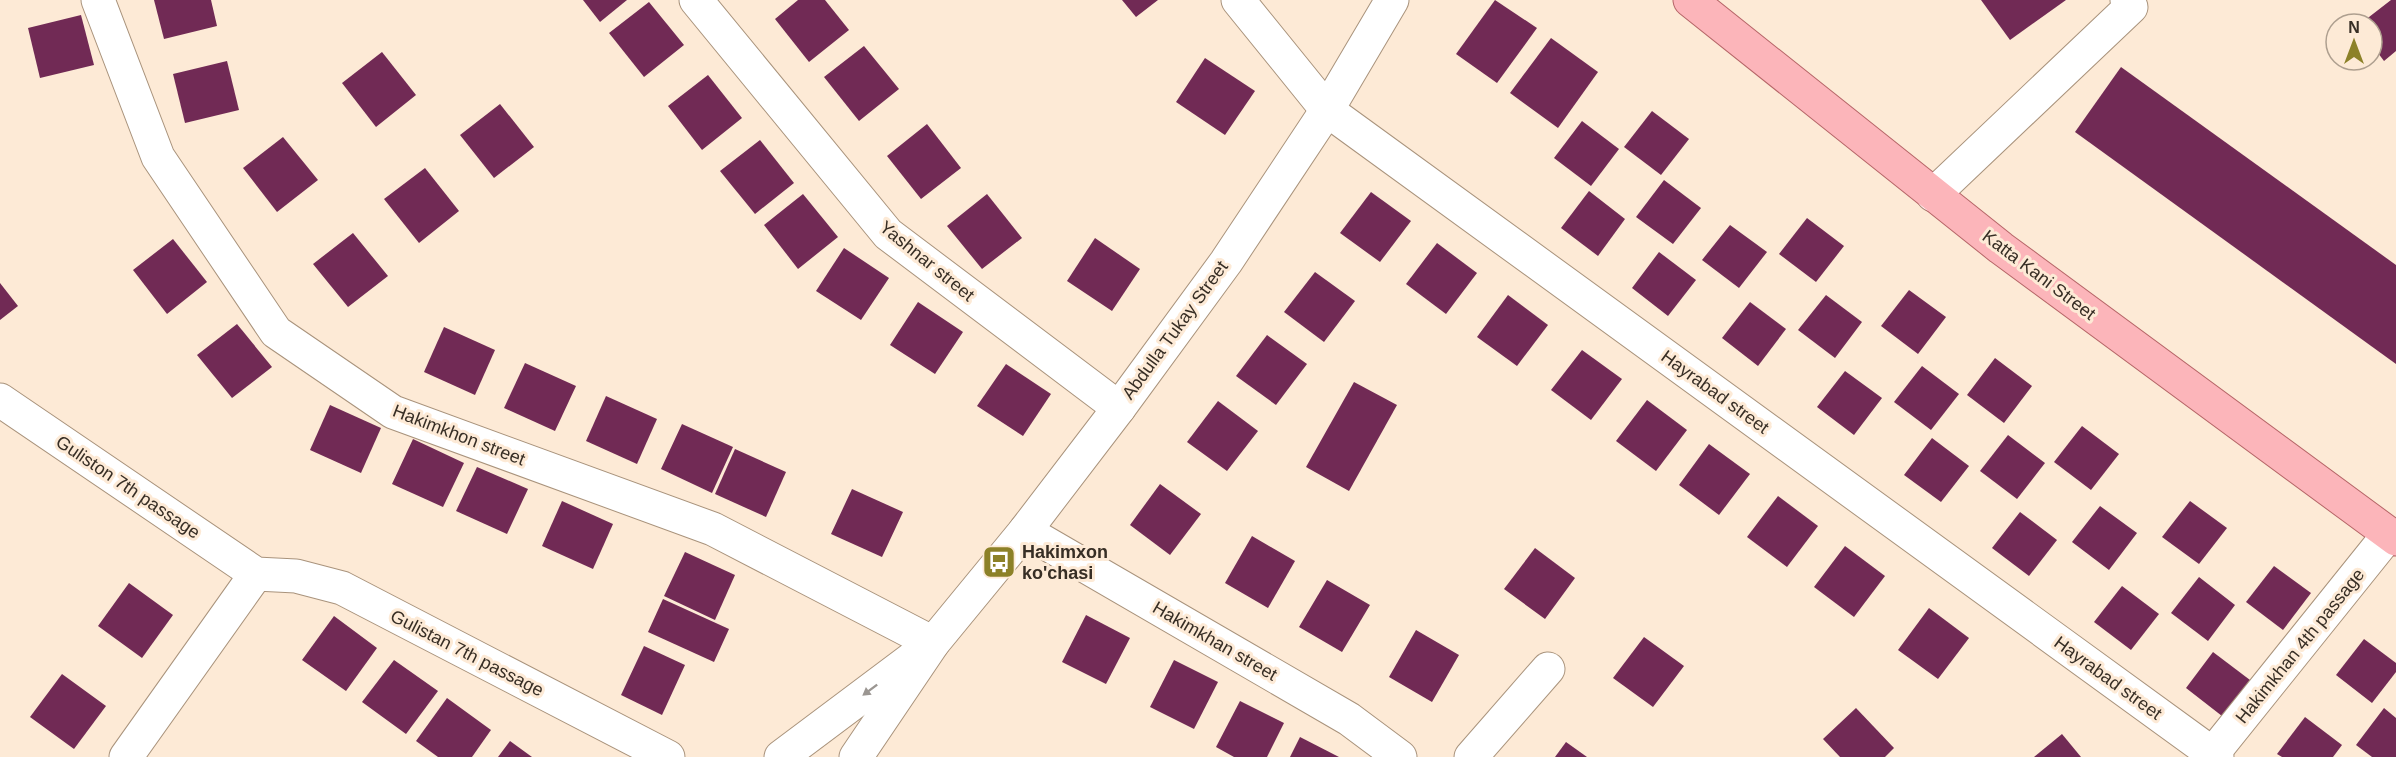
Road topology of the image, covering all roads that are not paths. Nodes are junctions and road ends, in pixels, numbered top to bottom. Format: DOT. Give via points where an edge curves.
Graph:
graph roads {
  1 [pos="98,0"];
  2 [pos="696,0"];
  3 [pos="1238,0"];
  4 [pos="1392,0"];
  5 [pos="1690,0"];
  6 [pos="2127,0"];
  7 [pos="1327,110"];
  8 [pos="1933,195"];
  9 [pos="0,400"];
  10 [pos="1119,408"];
  11 [pos="1025,531"];
  12 [pos="2393,536"];
  13 [pos="256,574"];
  14 [pos="933,643"];
  15 [pos="1548,669"];
  16 [pos="2214,756"];
  17 [pos="126,757"];
  18 [pos="668,757"];
  19 [pos="781,757"];
  20 [pos="855,757"];
  21 [pos="1400,757"];
  22 [pos="1471,757"];
  1 -- 14 [label="street, Hakimkhon street" via="158,157 276,332 393,412 713,529"];
  2 -- 10 [label="street, Yashnar street" via="888,234"];
  3 -- 7 [label="street, Hayrabad street"];
  4 -- 7 [label="street, Abdulla Tukay Street"];
  5 -- 8 [label="main road, Katta Kani Street"];
  6 -- 8 [label="street" via="2132,7"];
  7 -- 10 [label="street, Abdulla Tukay Street" via="1226,262"];
  7 -- 16 [label="street, Hayrabad street"];
  8 -- 12 [label="main road, Katta Kani Street"];
  9 -- 13 [label="street, Guliston 7th passage"];
  10 -- 11 [label="street, Abdulla Tukay Street"];
  11 -- 14 [label="street, Abdulla Tukay Street"];
  11 -- 21 [label="street, Hakimkhаn street" via="1349,719"];
  12 -- 16 [label="street, Hakimkhаn 4th passage"];
  13 -- 17 [label="street"];
  13 -- 18 [label="street, Gulistan 7th passage" via="296,576 342,588"];
  14 -- 19 [label="street, Abdulla Tukay Street, one-way"];
  14 -- 20 [label="street, Abdulla Tukay Street"];
  15 -- 22 [label="street"];
}
